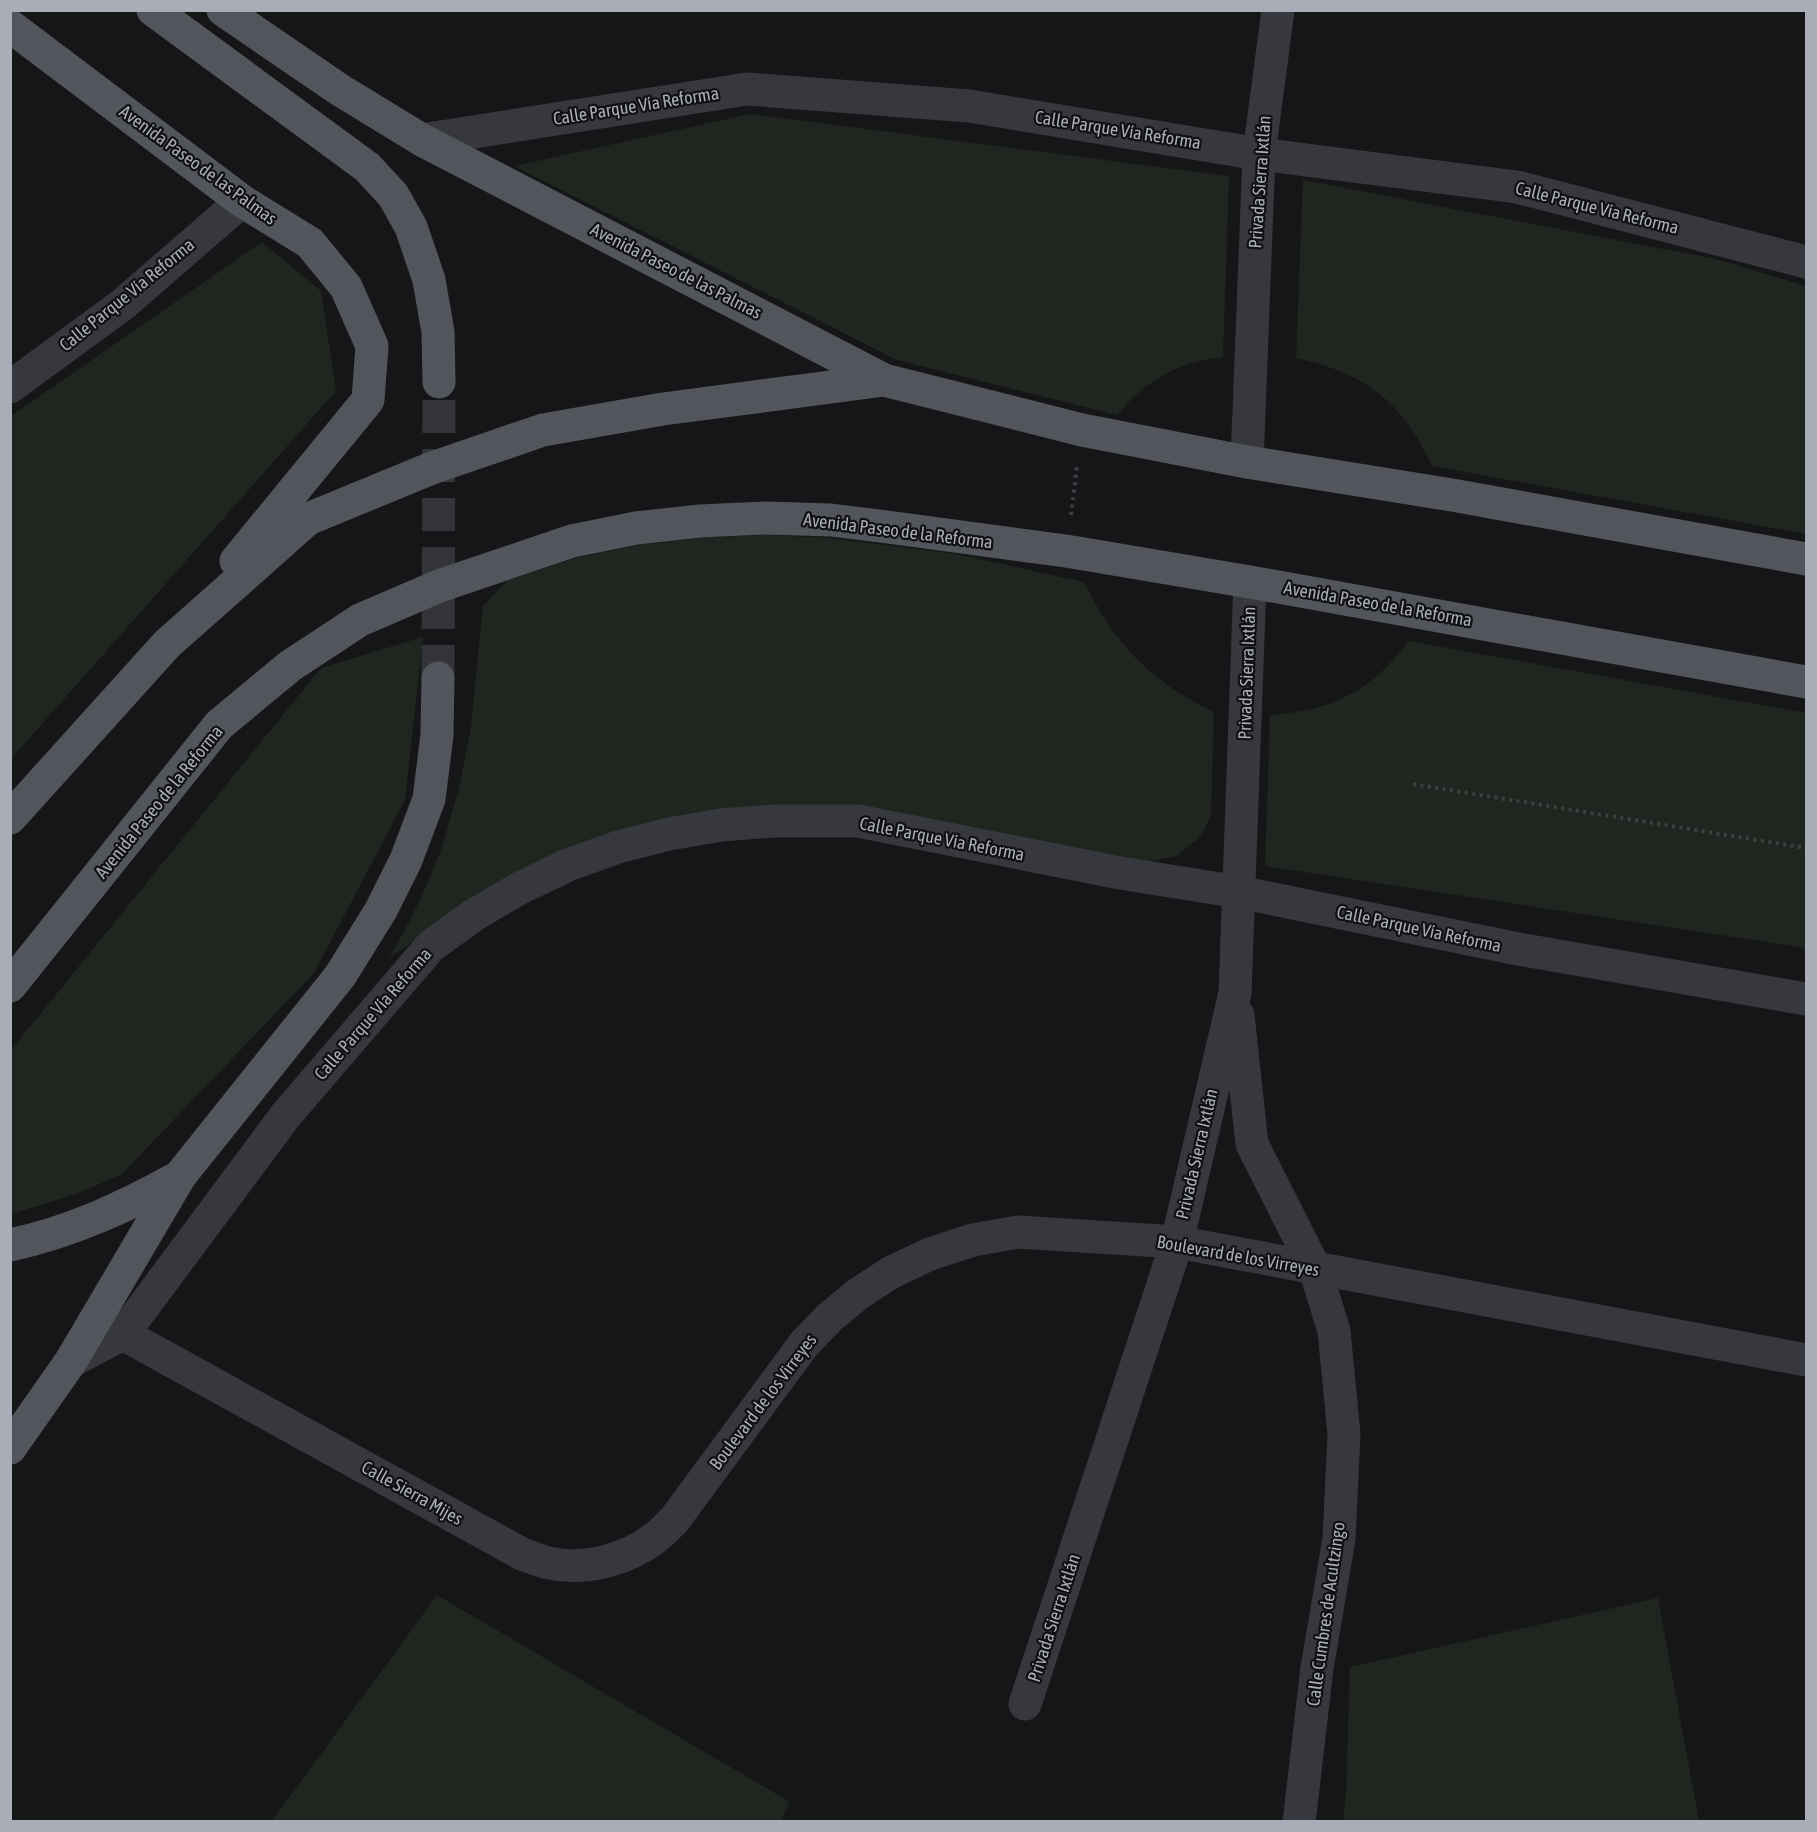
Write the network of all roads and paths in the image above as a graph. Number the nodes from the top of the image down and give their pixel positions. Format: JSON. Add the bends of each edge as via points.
{"nodes":[{"id":1,"x":153,"y":10,"type":"edge"},
{"id":2,"x":223,"y":10,"type":"edge"},
{"id":3,"x":1278,"y":10,"type":"edge"},
{"id":4,"x":10,"y":26,"type":"edge"},
{"id":5,"x":422,"y":140,"type":"junction"},
{"id":6,"x":1259,"y":153,"type":"junction"},
{"id":7,"x":242,"y":201,"type":"junction"},
{"id":8,"x":1806,"y":262,"type":"edge"},
{"id":9,"x":884,"y":380,"type":"junction"},
{"id":10,"x":439,"y":382,"type":"tunnel mouth"},
{"id":11,"x":10,"y":387,"type":"edge"},
{"id":12,"x":1082,"y":430,"type":"junction"},
{"id":13,"x":1247,"y":462,"type":"junction"},
{"id":14,"x":1066,"y":552,"type":"junction"},
{"id":15,"x":1806,"y":560,"type":"edge"},
{"id":16,"x":1250,"y":582,"type":"junction"},
{"id":17,"x":167,"y":644,"type":"junction"},
{"id":18,"x":438,"y":678,"type":"tunnel mouth"},
{"id":19,"x":1806,"y":682,"type":"edge"},
{"id":20,"x":1413,"y":784,"type":"dead end"},
{"id":21,"x":10,"y":818,"type":"edge"},
{"id":22,"x":1806,"y":848,"type":"edge"},
{"id":23,"x":1239,"y":892,"type":"junction"},
{"id":24,"x":10,"y":986,"type":"edge"},
{"id":25,"x":1235,"y":993,"type":"junction"},
{"id":26,"x":1806,"y":999,"type":"edge"},
{"id":27,"x":180,"y":1176,"type":"junction"},
{"id":28,"x":1177,"y":1242,"type":"junction"},
{"id":29,"x":10,"y":1245,"type":"edge"},
{"id":30,"x":1315,"y":1269,"type":"junction"},
{"id":31,"x":123,"y":1334,"type":"junction"},
{"id":32,"x":1806,"y":1360,"type":"edge"},
{"id":33,"x":71,"y":1361,"type":"junction"},
{"id":34,"x":10,"y":1448,"type":"edge"},
{"id":35,"x":698,"y":1490,"type":"joint"},
{"id":36,"x":1025,"y":1704,"type":"dead end"},
{"id":37,"x":1299,"y":1821,"type":"edge"}],
"edges":[{"from":1,"to":10,"type":"main road","via":[[367,167],[393,195],[411,227],[429,280],[438,332]]},
{"from":2,"to":5,"type":"main road","name":"Avenida Paseo de las Palmas"},
{"from":3,"to":6,"type":"street","name":"Privada Sierra Ixtlán"},
{"from":4,"to":7,"type":"main road","name":"Avenida Paseo de las Palmas"},
{"from":5,"to":6,"type":"street","name":"Calle Parque Vía Reforma","via":[[747,89],[969,106]]},
{"from":5,"to":9,"type":"main road","name":"Avenida Paseo de las Palmas"},
{"from":6,"to":8,"type":"street","name":"Calle Parque Vía Reforma","via":[[1517,187]]},
{"from":6,"to":13,"type":"street","name":"Privada Sierra Ixtlán"},
{"from":7,"to":11,"type":"street","name":"Calle Parque Vía Reforma","via":[[122,305]]},
{"from":7,"to":17,"type":"main road","name":"Avenida Paseo de las Palmas","via":[[310,243],[346,287],[372,346],[368,400]]},
{"from":9,"to":12,"type":"main road"},
{"from":9,"to":17,"type":"main road","via":[[663,409],[543,430],[432,468],[308,519]]},
{"from":12,"to":13,"type":"main road"},
{"from":12,"to":14,"type":"path"},
{"from":13,"to":15,"type":"main road"},
{"from":14,"to":16,"type":"main road","name":"Avenida Paseo de la Reforma"},
{"from":14,"to":24,"type":"main road","name":"Avenida Paseo de la Reforma","via":[[831,520],[700,521],[572,541],[439,586],[360,620],[290,666],[219,726]]},
{"from":16,"to":19,"type":"main road","name":"Avenida Paseo de la Reforma"},
{"from":16,"to":23,"type":"street","name":"Privada Sierra Ixtlán"},
{"from":17,"to":21,"type":"main road"},
{"from":18,"to":27,"type":"main road","via":[[437,735],[429,800],[381,910],[340,976]]},
{"from":20,"to":22,"type":"path"},
{"from":23,"to":25,"type":"street","name":"Privada Sierra Ixtlán"},
{"from":23,"to":26,"type":"street","name":"Calle Parque Vía Reforma","via":[[1518,950]]},
{"from":23,"to":31,"type":"street","name":"Calle Parque Vía Reforma","via":[[1109,871],[858,821],[721,825],[618,847],[568,865],[510,893],[431,946],[286,1114]]},
{"from":25,"to":28,"type":"street","name":"Privada Sierra Ixtlán"},
{"from":25,"to":30,"type":"street","name":"Calle Cumbres de Acultzingo","via":[[1252,1144]]},
{"from":27,"to":29,"type":"main road","via":[[84,1224]]},
{"from":27,"to":33,"type":"main road"},
{"from":28,"to":30,"type":"street","name":"Boulevard de los Virreyes"},
{"from":28,"to":35,"type":"street","name":"Boulevard de los Virreyes","via":[[1018,1232],[973,1240],[930,1254],[890,1274],[858,1294],[804,1344]]},
{"from":28,"to":36,"type":"street","name":"Privada Sierra Ixtlán"},
{"from":30,"to":32,"type":"street","name":"Boulevard de los Virreyes"},
{"from":30,"to":37,"type":"street","name":"Calle Cumbres de Acultzingo","via":[[1334,1331],[1344,1434],[1339,1539],[1317,1668]]},
{"from":31,"to":33,"type":"street","name":"Calle Parque Vía Reforma"},
{"from":31,"to":35,"type":"street","name":"Calle Sierra Mijes","via":[[522,1554],[550,1563],[579,1565],[633,1552],[656,1538]]},
{"from":33,"to":34,"type":"main road"}]}
